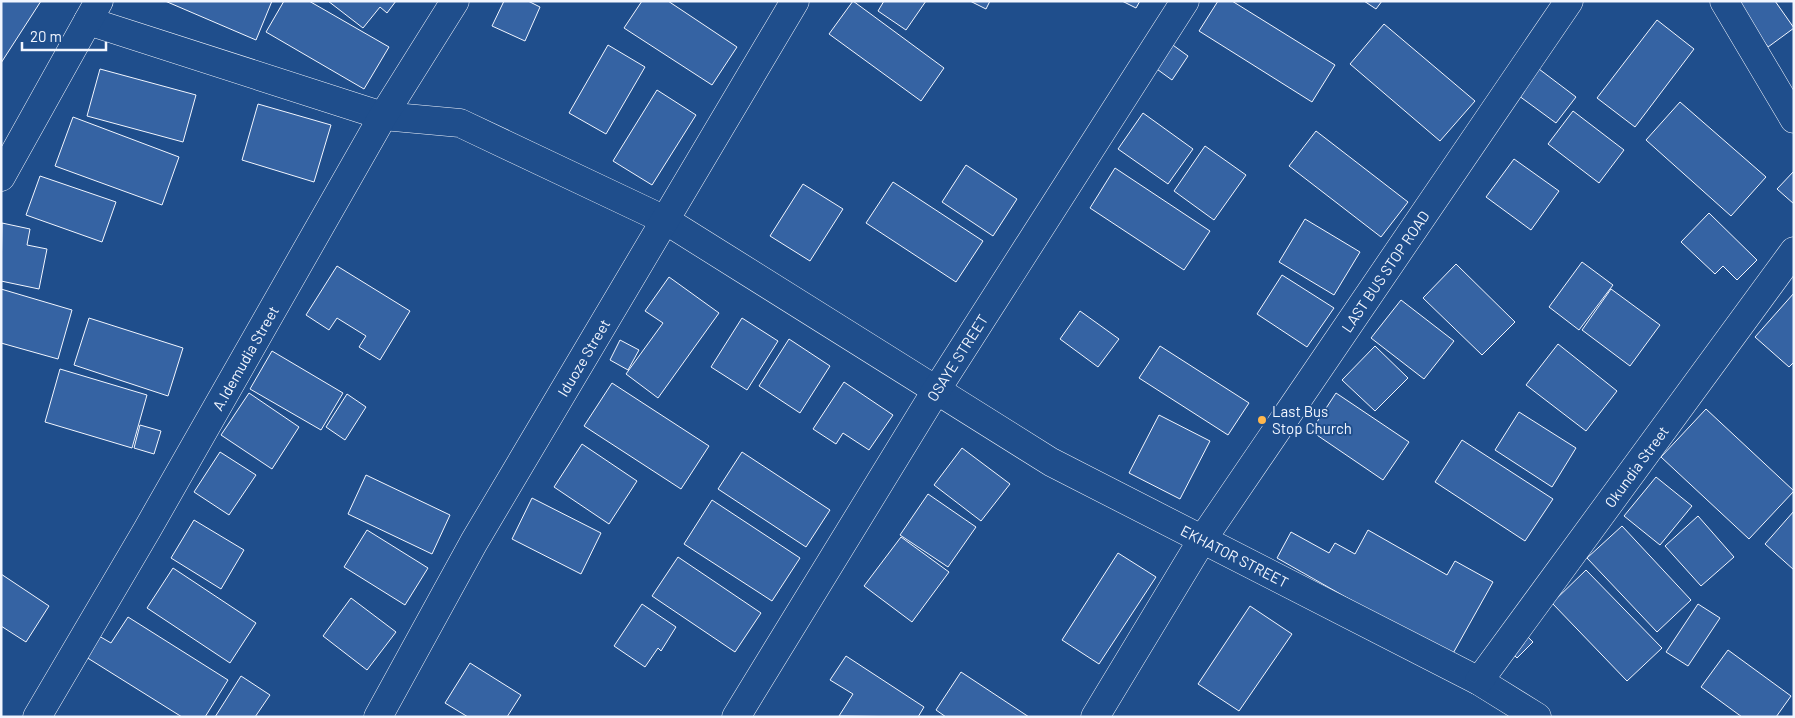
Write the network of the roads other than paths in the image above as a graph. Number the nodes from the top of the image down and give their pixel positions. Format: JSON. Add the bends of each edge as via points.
{"nodes":[{"id":1,"x":454,"y":1,"type":"edge"},
{"id":2,"x":795,"y":1,"type":"edge"},
{"id":3,"x":1185,"y":1,"type":"edge"},
{"id":4,"x":1569,"y":1,"type":"edge"},
{"id":5,"x":1724,"y":1,"type":"edge"},
{"id":6,"x":94,"y":11,"type":"edge"},
{"id":7,"x":383,"y":116,"type":"junction"},
{"id":8,"x":1794,"y":119,"type":"edge"},
{"id":9,"x":1,"y":177,"type":"edge"},
{"id":10,"x":665,"y":220,"type":"junction"},
{"id":11,"x":1794,"y":251,"type":"edge"},
{"id":12,"x":936,"y":389,"type":"junction"},
{"id":13,"x":1202,"y":540,"type":"junction"},
{"id":14,"x":1479,"y":681,"type":"junction"},
{"id":15,"x":37,"y":717,"type":"edge"},
{"id":16,"x":378,"y":717,"type":"edge"},
{"id":17,"x":736,"y":717,"type":"edge"},
{"id":18,"x":1095,"y":717,"type":"edge"},
{"id":19,"x":1537,"y":717,"type":"edge"}],
"edges":[{"from":1,"to":7,"type":"street","name":"A.Idemudia Street"},
{"from":2,"to":10,"type":"street","name":"Iduoze Street"},
{"from":3,"to":12,"type":"street","name":"OSAYE STREET"},
{"from":4,"to":13,"type":"street","name":"LAST BUS STOP ROAD"},
{"from":5,"to":8,"type":"street"},
{"from":6,"to":7,"type":"street","name":"EKHATOR STREET"},
{"from":6,"to":9,"type":"street"},
{"from":7,"to":10,"type":"street","name":"EKHATOR STREET","via":[[460,123]]},
{"from":7,"to":15,"type":"street","name":"A.Idemudia Street"},
{"from":10,"to":12,"type":"street","name":"EKHATOR STREET"},
{"from":10,"to":16,"type":"street","name":"Iduoze Street","via":[[474,542]]},
{"from":11,"to":14,"type":"street","name":"Okundia Street"},
{"from":12,"to":13,"type":"street","name":"EKHATOR STREET","via":[[1051,462]]},
{"from":12,"to":17,"type":"street","name":"OSAYE STREET"},
{"from":13,"to":14,"type":"street","name":"EKHATOR STREET"},
{"from":13,"to":18,"type":"street","name":"LAST BUS STOP ROAD"},
{"from":14,"to":19,"type":"street","name":"EKHATOR STREET"}]}
